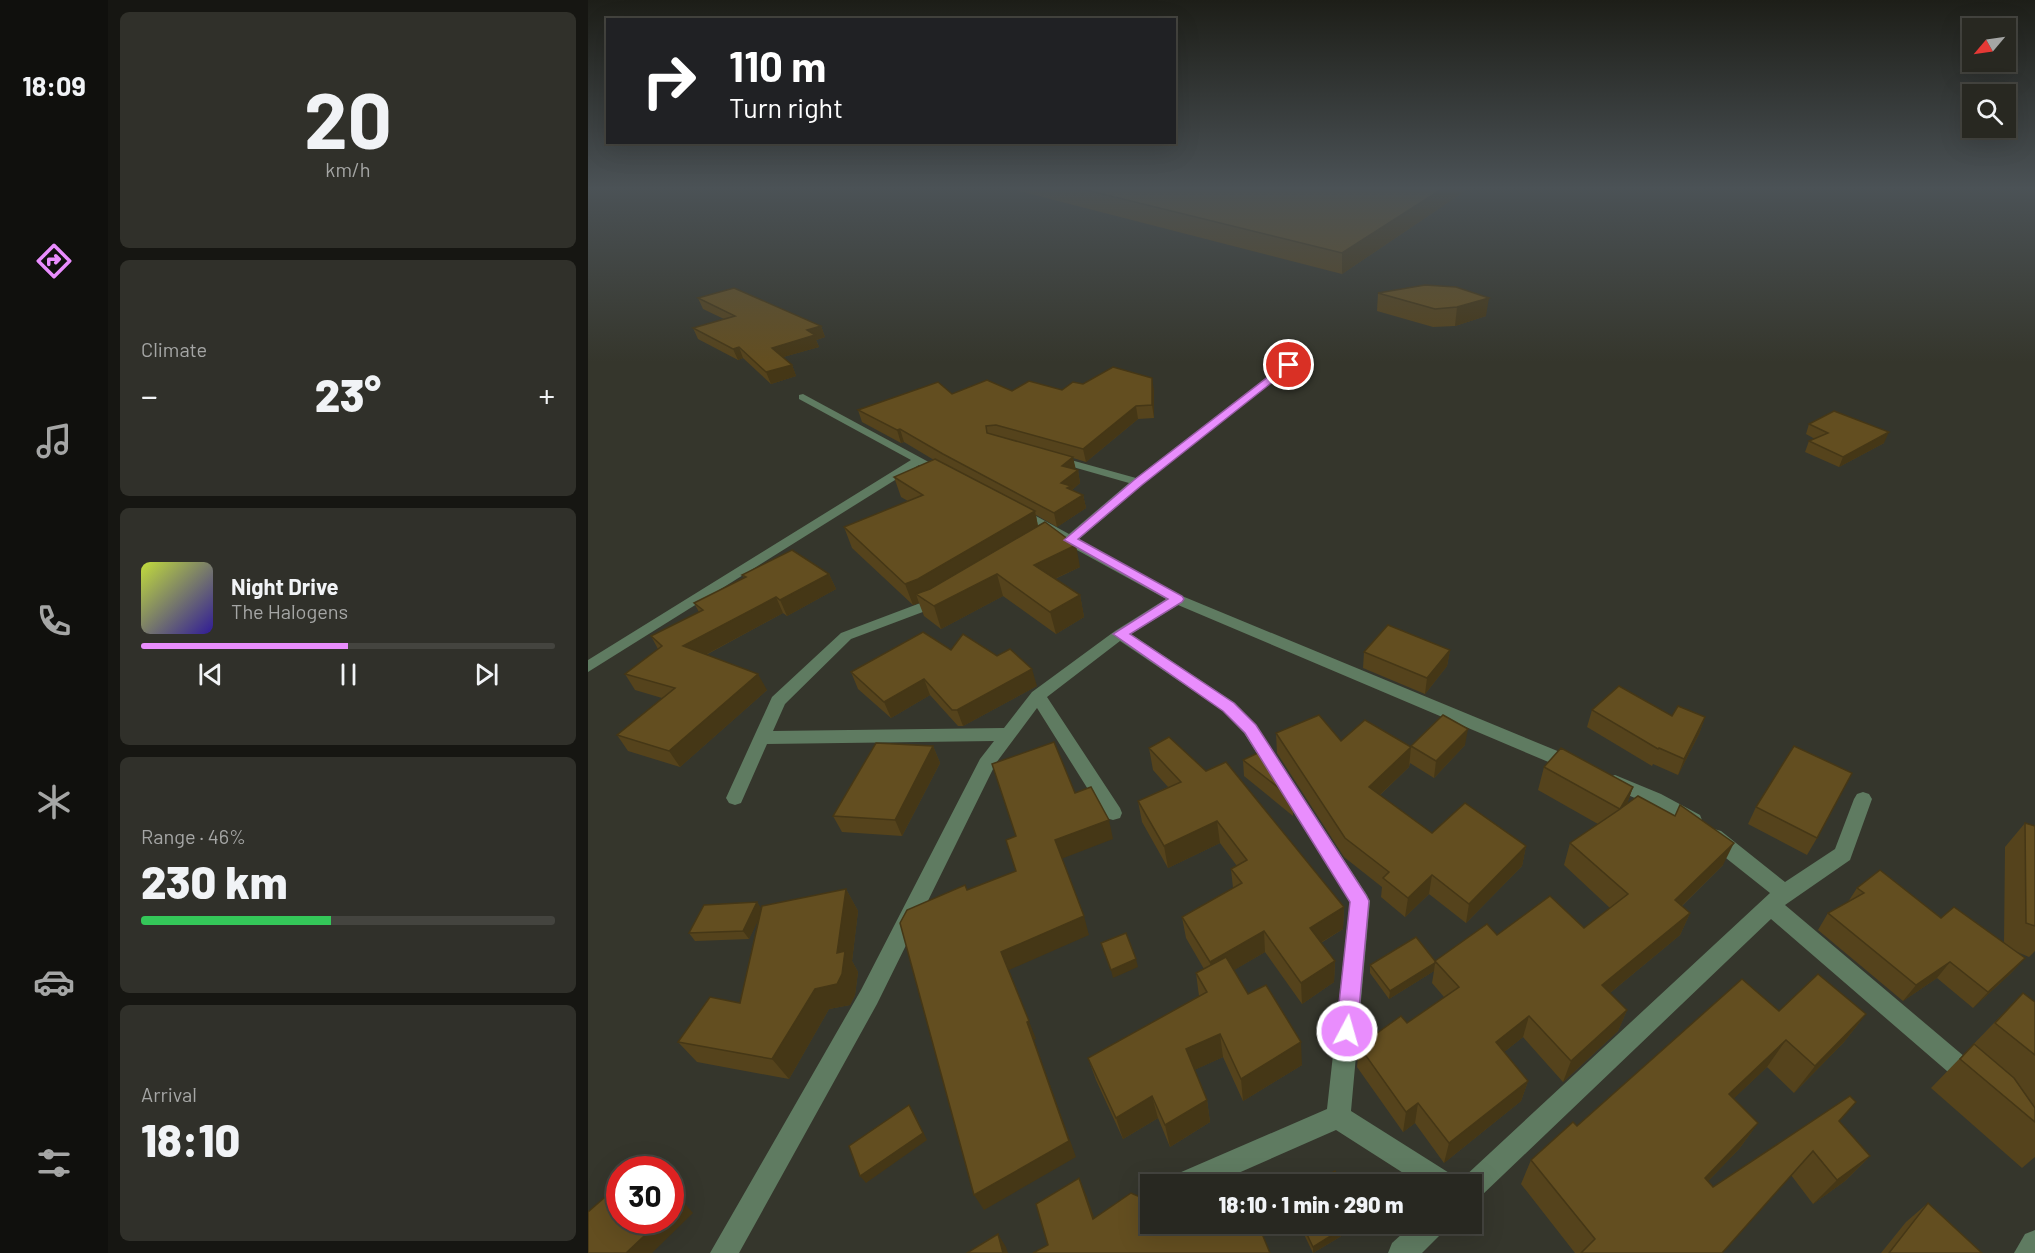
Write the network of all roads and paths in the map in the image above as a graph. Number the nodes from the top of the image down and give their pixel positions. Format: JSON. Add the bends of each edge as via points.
{"nodes":[{"id":1,"x":1289,"y":365,"type":"dead end"},
{"id":2,"x":803,"y":397,"type":"dead end"},
{"id":3,"x":1039,"y":454,"type":"edge"},
{"id":4,"x":919,"y":460,"type":"junction"},
{"id":5,"x":961,"y":482,"type":"edge"},
{"id":6,"x":1138,"y":482,"type":"junction"},
{"id":7,"x":1002,"y":504,"type":"edge"},
{"id":8,"x":1054,"y":532,"type":"junction"},
{"id":9,"x":1070,"y":540,"type":"junction"},
{"id":10,"x":1034,"y":544,"type":"edge"},
{"id":11,"x":952,"y":594,"type":"edge"},
{"id":12,"x":1177,"y":599,"type":"junction"},
{"id":13,"x":1120,"y":634,"type":"junction"},
{"id":14,"x":588,"y":667,"type":"edge"},
{"id":15,"x":1038,"y":696,"type":"junction"},
{"id":16,"x":1009,"y":734,"type":"junction"},
{"id":17,"x":761,"y":738,"type":"junction"},
{"id":18,"x":735,"y":798,"type":"dead end"},
{"id":19,"x":1863,"y":799,"type":"dead end"},
{"id":20,"x":1113,"y":813,"type":"dead end"},
{"id":21,"x":1778,"y":900,"type":"junction"},
{"id":22,"x":1984,"y":1089,"type":"edge"},
{"id":23,"x":1338,"y":1117,"type":"junction"},
{"id":24,"x":1206,"y":1174,"type":"edge"},
{"id":25,"x":1428,"y":1174,"type":"edge"},
{"id":26,"x":1482,"y":1178,"type":"edge"},
{"id":27,"x":1422,"y":1234,"type":"edge"},
{"id":28,"x":2035,"y":1244,"type":"edge"},
{"id":29,"x":724,"y":1253,"type":"edge"},
{"id":30,"x":1402,"y":1253,"type":"edge"},
{"id":31,"x":2028,"y":1253,"type":"edge"}],
"edges":[{"from":1,"to":6,"type":"street"},
{"from":2,"to":4,"type":"street"},
{"from":3,"to":6,"type":"street"},
{"from":4,"to":5,"type":"street"},
{"from":4,"to":14,"type":"street"},
{"from":6,"to":9,"type":"street"},
{"from":7,"to":8,"type":"street"},
{"from":8,"to":9,"type":"street"},
{"from":8,"to":10,"type":"street"},
{"from":9,"to":12,"type":"street"},
{"from":11,"to":17,"type":"street","via":[[931,606],[846,636],[778,701]]},
{"from":12,"to":13,"type":"street"},
{"from":12,"to":21,"type":"street","via":[[1655,799],[1694,820]]},
{"from":13,"to":15,"type":"street"},
{"from":13,"to":23,"type":"street","via":[[1228,707],[1250,729],[1359,901]]},
{"from":15,"to":16,"type":"street"},
{"from":15,"to":20,"type":"street"},
{"from":16,"to":17,"type":"street"},
{"from":16,"to":29,"type":"street","via":[[989,759],[869,997]]},
{"from":17,"to":18,"type":"street"},
{"from":19,"to":21,"type":"street","via":[[1843,854]]},
{"from":21,"to":22,"type":"street"},
{"from":21,"to":26,"type":"street"},
{"from":23,"to":24,"type":"street"},
{"from":23,"to":25,"type":"street"},
{"from":27,"to":30,"type":"street"},
{"from":28,"to":31,"type":"street"}]}
